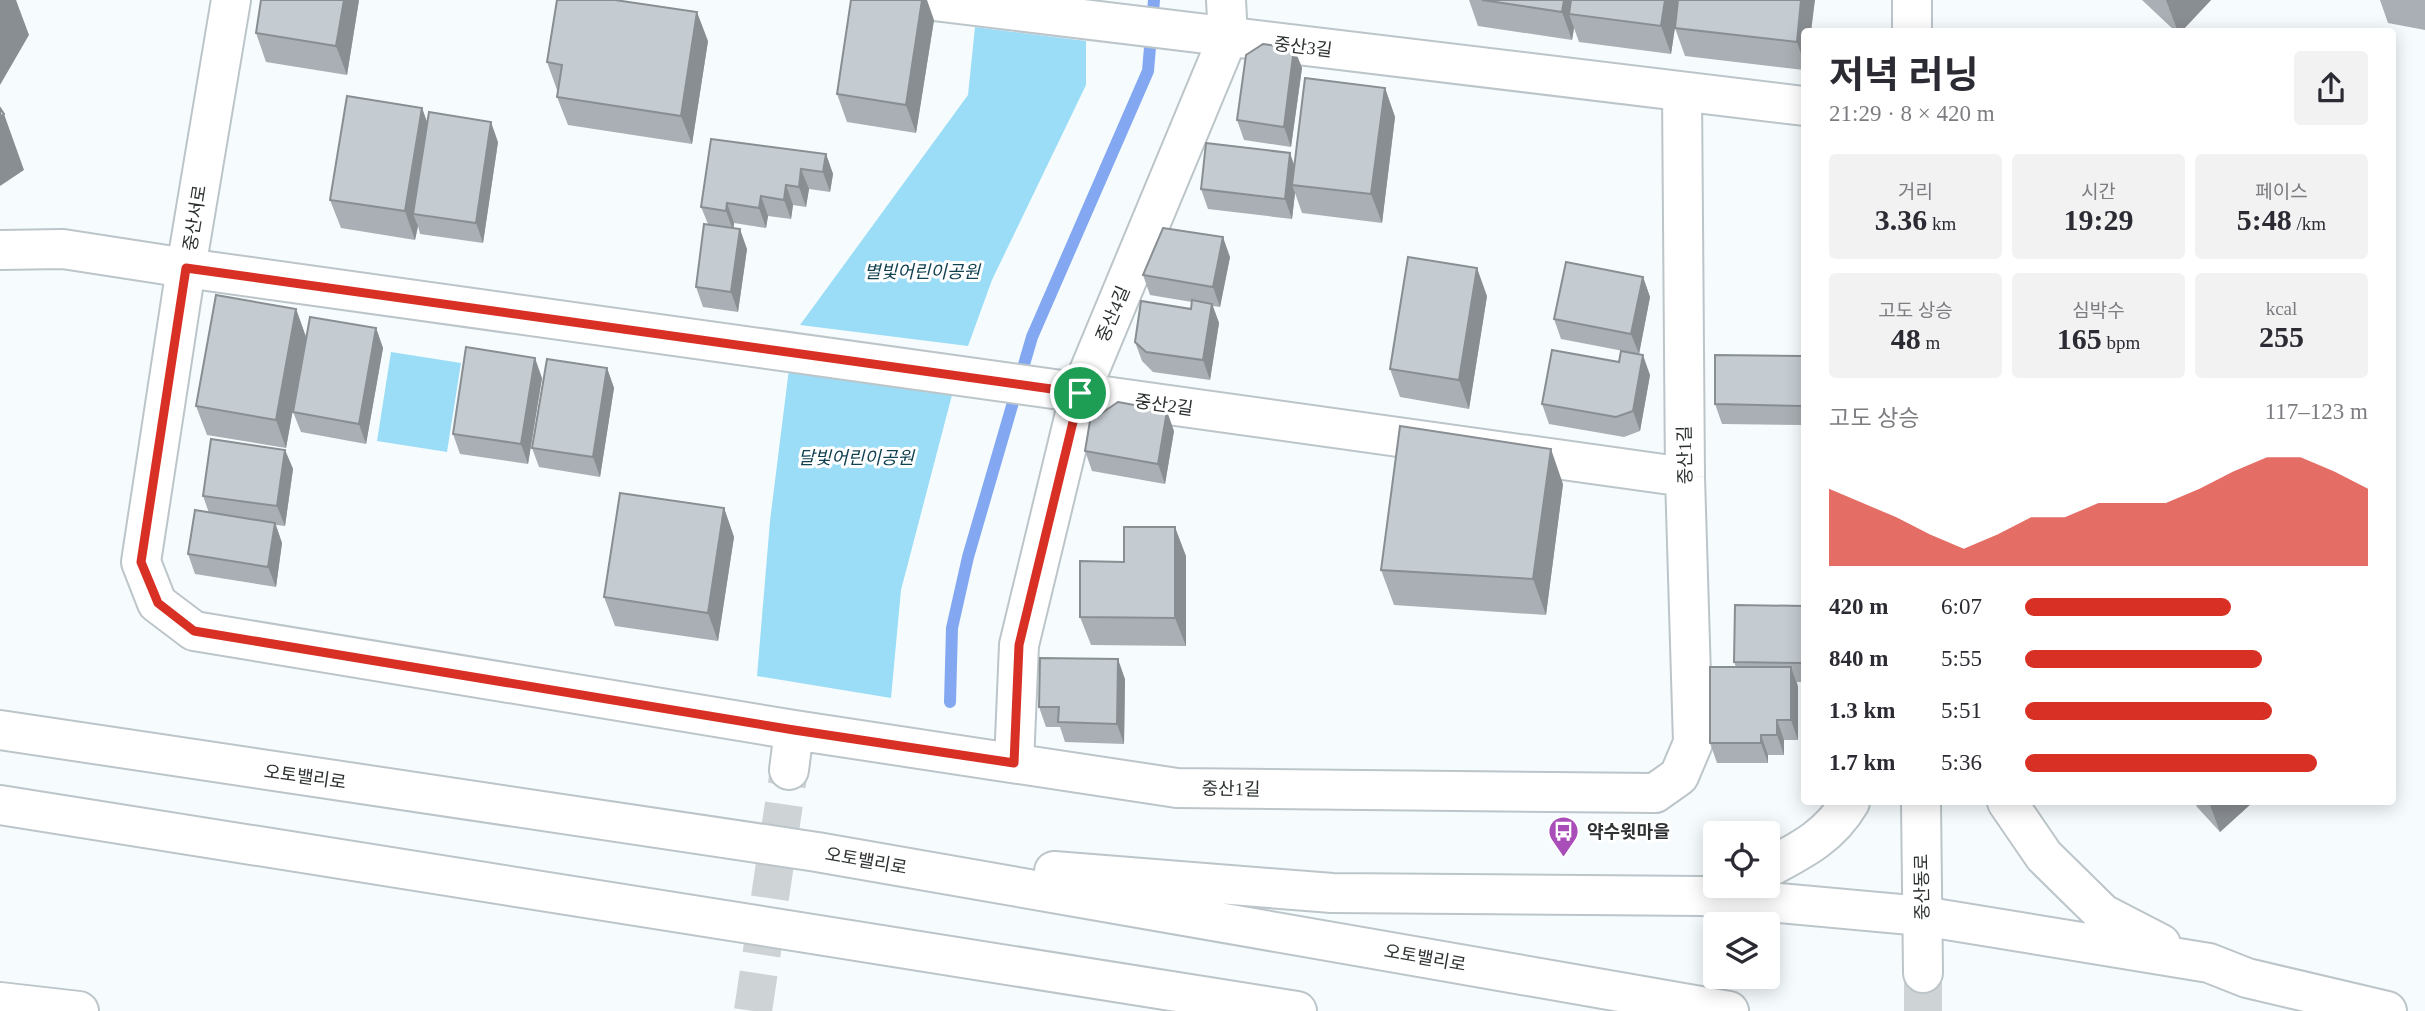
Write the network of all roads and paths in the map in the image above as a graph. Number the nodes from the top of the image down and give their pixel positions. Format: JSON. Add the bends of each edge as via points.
{"nodes":[{"id":1,"x":231,"y":0,"type":"edge"},
{"id":2,"x":925,"y":0,"type":"edge"},
{"id":3,"x":1226,"y":0,"type":"edge"},
{"id":4,"x":1912,"y":0,"type":"edge"},
{"id":5,"x":1912,"y":28,"type":"edge"},
{"id":6,"x":1213,"y":35,"type":"junction"},
{"id":7,"x":1682,"y":92,"type":"junction"},
{"id":8,"x":1801,"y":106,"type":"edge"},
{"id":9,"x":0,"y":250,"type":"edge"},
{"id":10,"x":186,"y":268,"type":"junction"},
{"id":11,"x":1063,"y":391,"type":"junction"},
{"id":12,"x":1685,"y":477,"type":"junction"},
{"id":13,"x":141,"y":562,"type":"joint"},
{"id":14,"x":0,"y":730,"type":"edge"},
{"id":15,"x":794,"y":730,"type":"junction"},
{"id":16,"x":998,"y":761,"type":"junction"},
{"id":17,"x":789,"y":770,"type":"tunnel mouth"},
{"id":18,"x":0,"y":804,"type":"edge"},
{"id":19,"x":1848,"y":805,"type":"edge"},
{"id":20,"x":1921,"y":805,"type":"edge"},
{"id":21,"x":2009,"y":805,"type":"edge"},
{"id":22,"x":817,"y":852,"type":"junction"},
{"id":23,"x":1780,"y":861,"type":"edge"},
{"id":24,"x":1703,"y":884,"type":"edge"},
{"id":25,"x":1658,"y":895,"type":"junction"},
{"id":26,"x":1922,"y":916,"type":"junction"},
{"id":27,"x":2209,"y":964,"type":"junction"},
{"id":28,"x":1923,"y":973,"type":"tunnel mouth"},
{"id":29,"x":1088,"y":976,"type":"junction"},
{"id":30,"x":18,"y":1006,"type":"edge"},
{"id":31,"x":79,"y":1011,"type":"edge"},
{"id":32,"x":1174,"y":1011,"type":"edge"},
{"id":33,"x":1297,"y":1011,"type":"edge"},
{"id":34,"x":1729,"y":1011,"type":"edge"},
{"id":35,"x":2387,"y":1011,"type":"edge"}],
"edges":[{"from":1,"to":10,"type":"main road","name":"중산서로"},
{"from":2,"to":6,"type":"main road","name":"중산3길"},
{"from":3,"to":6,"type":"main road","name":"중산4길"},
{"from":4,"to":5,"type":"main road"},
{"from":6,"to":7,"type":"main road","name":"중산3길"},
{"from":6,"to":11,"type":"main road","name":"중산4길"},
{"from":7,"to":8,"type":"main road","name":"중산3길"},
{"from":7,"to":12,"type":"main road","name":"중산1길"},
{"from":9,"to":10,"type":"main road","name":"중산2길","via":[[64,249]]},
{"from":10,"to":11,"type":"main road","name":"중산2길"},
{"from":10,"to":13,"type":"main road","name":"중산서로"},
{"from":11,"to":12,"type":"main road","name":"중산2길"},
{"from":11,"to":16,"type":"main road","name":"중산4길"},
{"from":12,"to":16,"type":"main road","name":"중산1길","via":[[1693,743],[1679,776],[1655,793],[1177,788]]},
{"from":13,"to":15,"type":"main road","name":"중산1길","via":[[158,603],[194,631]]},
{"from":14,"to":22,"type":"main road","name":"오토밸리로"},
{"from":15,"to":16,"type":"main road","name":"중산1길"},
{"from":15,"to":17,"type":"main road"},
{"from":18,"to":29,"type":"main road"},
{"from":19,"to":23,"type":"main road","via":[[1839,820],[1808,846]]},
{"from":20,"to":26,"type":"main road","name":"중산동로"},
{"from":21,"to":27,"type":"main road","via":[[2043,856],[2103,914]]},
{"from":22,"to":25,"type":"main road","via":[[1332,893]]},
{"from":22,"to":34,"type":"main road","name":"오토밸리로"},
{"from":24,"to":25,"type":"main road"},
{"from":25,"to":26,"type":"main road"},
{"from":26,"to":27,"type":"main road"},
{"from":26,"to":28,"type":"main road","name":"중산동로"},
{"from":27,"to":35,"type":"main road","via":[[2247,978]]},
{"from":29,"to":32,"type":"main road"},
{"from":29,"to":33,"type":"main road"},
{"from":30,"to":31,"type":"main road"}]}
